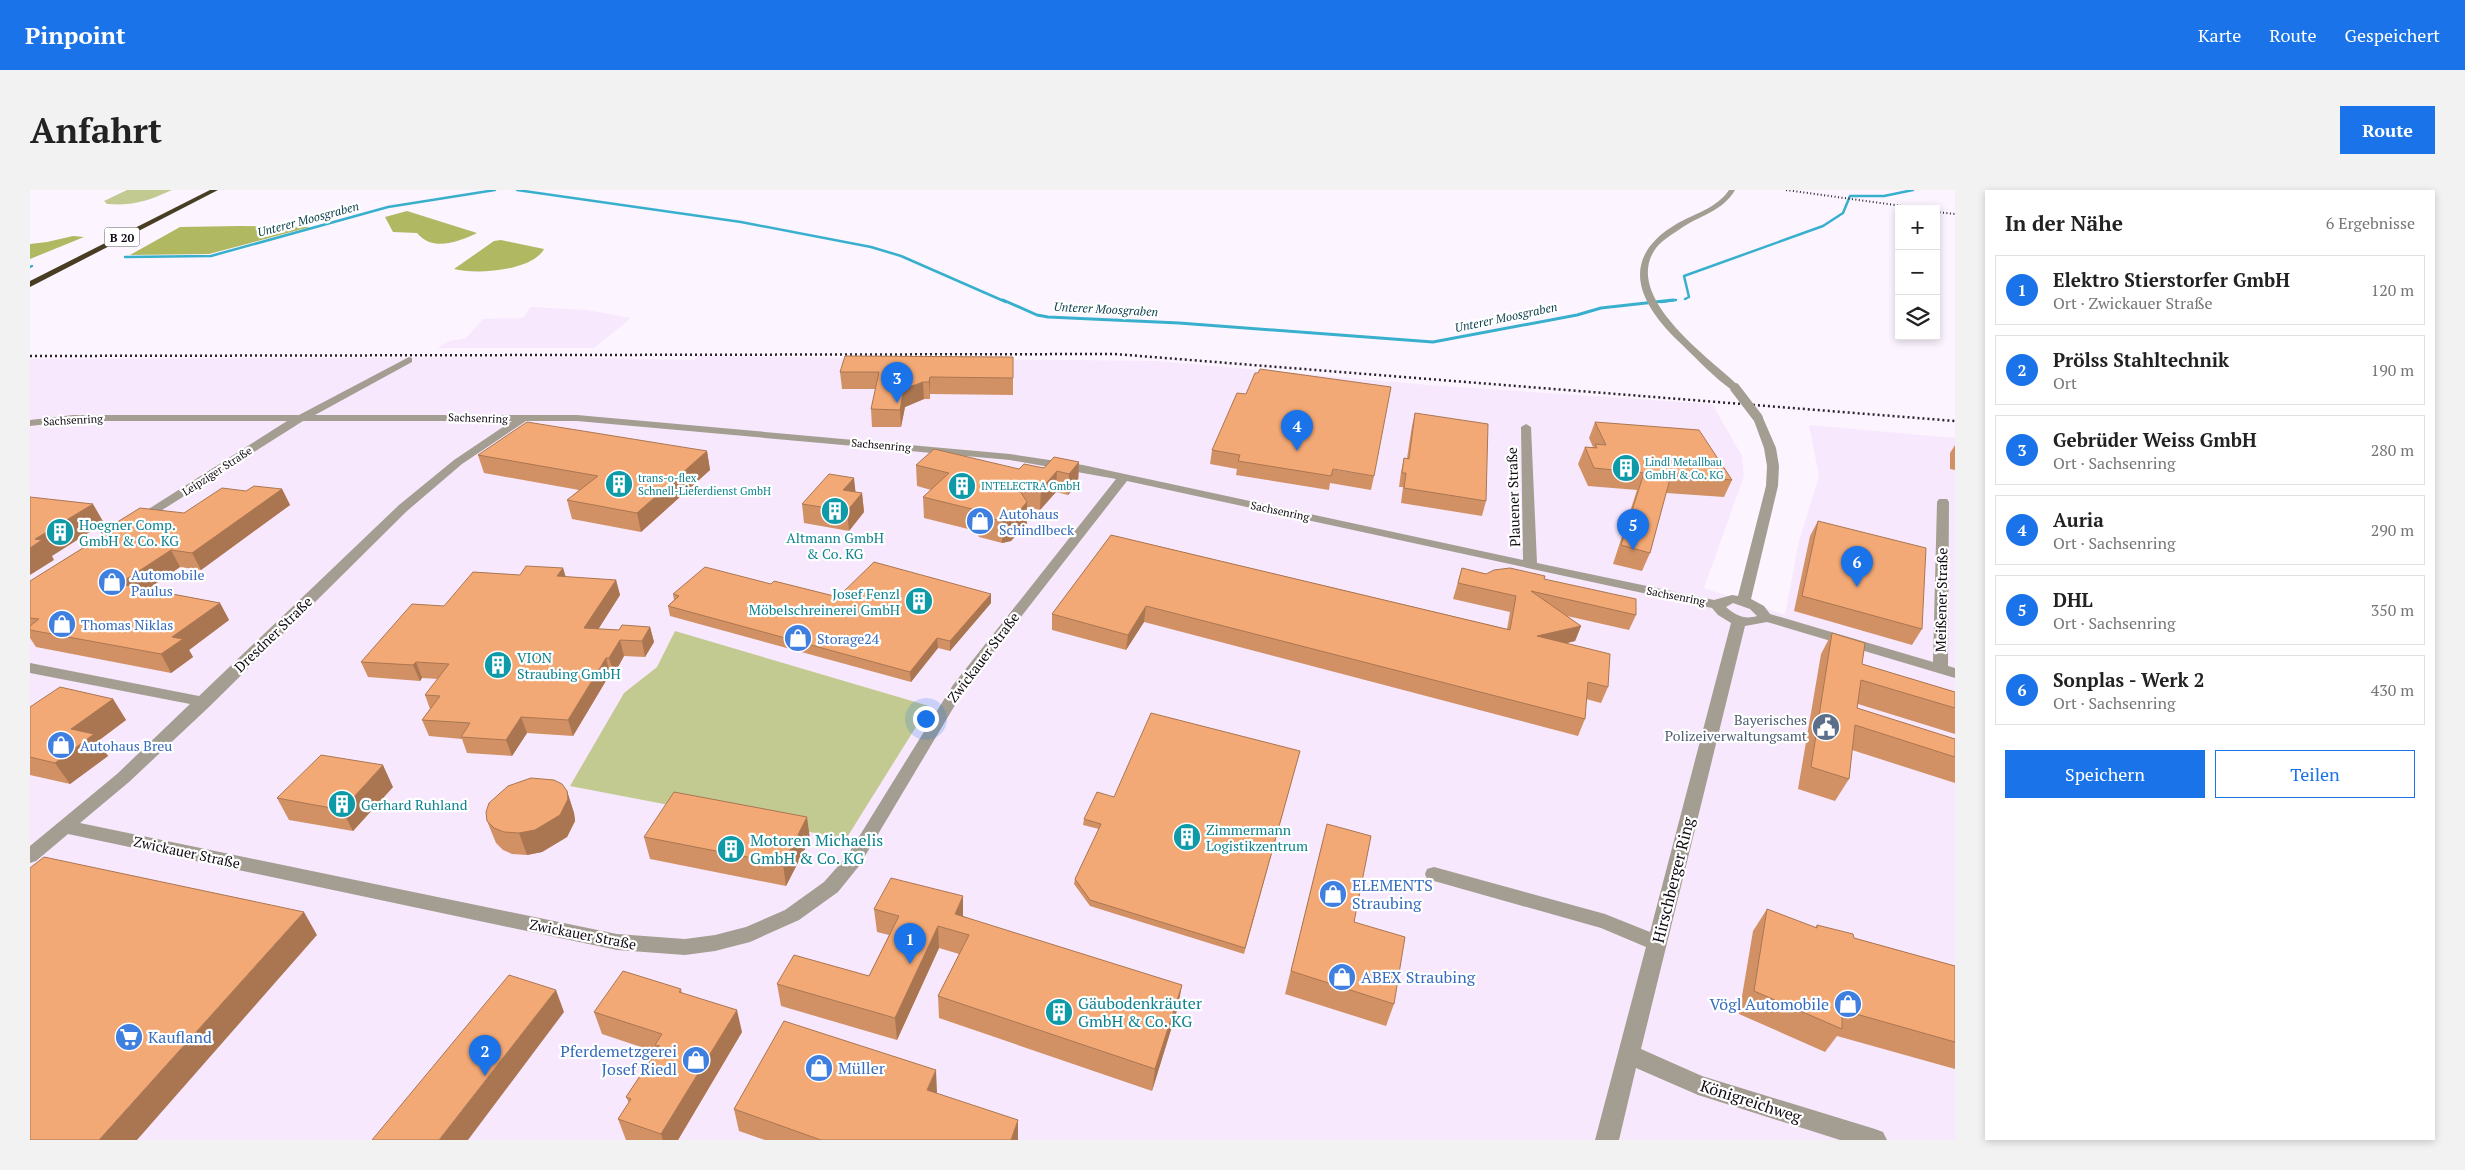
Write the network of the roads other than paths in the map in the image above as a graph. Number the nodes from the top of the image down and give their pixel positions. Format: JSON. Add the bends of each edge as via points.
{"nodes":[{"id":1,"x":215,"y":190,"type":"edge"},
{"id":2,"x":1732,"y":191,"type":"edge"},
{"id":3,"x":30,"y":284,"type":"edge"},
{"id":4,"x":409,"y":360,"type":"dead end"},
{"id":5,"x":305,"y":417,"type":"junction"},
{"id":6,"x":521,"y":420,"type":"junction"},
{"id":7,"x":30,"y":422,"type":"edge"},
{"id":8,"x":1526,"y":427,"type":"dead end"},
{"id":9,"x":1124,"y":477,"type":"junction"},
{"id":10,"x":1943,"y":502,"type":"dead end"},
{"id":11,"x":126,"y":530,"type":"edge"},
{"id":12,"x":1530,"y":566,"type":"junction"},
{"id":13,"x":1744,"y":601,"type":"junction"},
{"id":14,"x":1718,"y":605,"type":"junction"},
{"id":15,"x":1764,"y":617,"type":"junction"},
{"id":16,"x":1739,"y":621,"type":"junction"},
{"id":17,"x":30,"y":668,"type":"edge"},
{"id":18,"x":1940,"y":669,"type":"junction"},
{"id":19,"x":1955,"y":673,"type":"edge"},
{"id":20,"x":204,"y":702,"type":"junction"},
{"id":21,"x":66,"y":827,"type":"junction"},
{"id":22,"x":30,"y":856,"type":"edge"},
{"id":23,"x":1434,"y":874,"type":"dead end"},
{"id":24,"x":1657,"y":943,"type":"junction"},
{"id":25,"x":1629,"y":1054,"type":"junction"},
{"id":26,"x":1607,"y":1140,"type":"edge"},
{"id":27,"x":1875,"y":1140,"type":"edge"}],
"edges":[{"from":1,"to":3,"type":"highway","number":"B 20"},
{"from":2,"to":13,"type":"street","bridge":true,"via":[[1713,209],[1661,237],[1644,260],[1642,272],[1653,305],[1680,337],[1735,388],[1758,418],[1770,448],[1772,486]]},
{"from":4,"to":5,"type":"street","name":"Leipziger Straße"},
{"from":5,"to":6,"type":"street","name":"Sachsenring","via":[[488,417]]},
{"from":5,"to":7,"type":"street","name":"Sachsenring","via":[[73,418]]},
{"from":5,"to":11,"type":"street","name":"Leipziger Straße"},
{"from":6,"to":9,"type":"street","name":"Sachsenring","via":[[577,418],[979,454],[1046,461]]},
{"from":6,"to":20,"type":"street","name":"Dresdner Straße","via":[[458,462],[403,508]]},
{"from":8,"to":12,"type":"street","name":"Plauener Straße"},
{"from":9,"to":12,"type":"street","name":"Sachsenring"},
{"from":9,"to":21,"type":"street","name":"Zwickauer Straße","via":[[958,688],[845,871],[831,887],[800,910],[750,934],[685,947],[617,942]]},
{"from":10,"to":18,"type":"street","name":"Meißener Straße"},
{"from":12,"to":14,"type":"street","name":"Sachsenring"},
{"from":13,"to":14,"type":"street","via":[[1722,600]]},
{"from":13,"to":15,"type":"street","via":[[1758,608]]},
{"from":14,"to":16,"type":"street","via":[[1724,614]]},
{"from":15,"to":16,"type":"street","via":[[1757,622]]},
{"from":15,"to":18,"type":"street"},
{"from":16,"to":24,"type":"street","name":"Hirschberger Ring"},
{"from":17,"to":20,"type":"street"},
{"from":18,"to":19,"type":"street"},
{"from":20,"to":21,"type":"street","name":"Dresdner Straße"},
{"from":21,"to":22,"type":"street","name":"Dresdner Straße"},
{"from":23,"to":24,"type":"street","via":[[1605,922]]},
{"from":24,"to":25,"type":"street","name":"Hirschberger Ring"},
{"from":25,"to":26,"type":"street","name":"Hirschberger Ring"},
{"from":25,"to":27,"type":"street","name":"Königreichweg","via":[[1698,1085]]}]}
